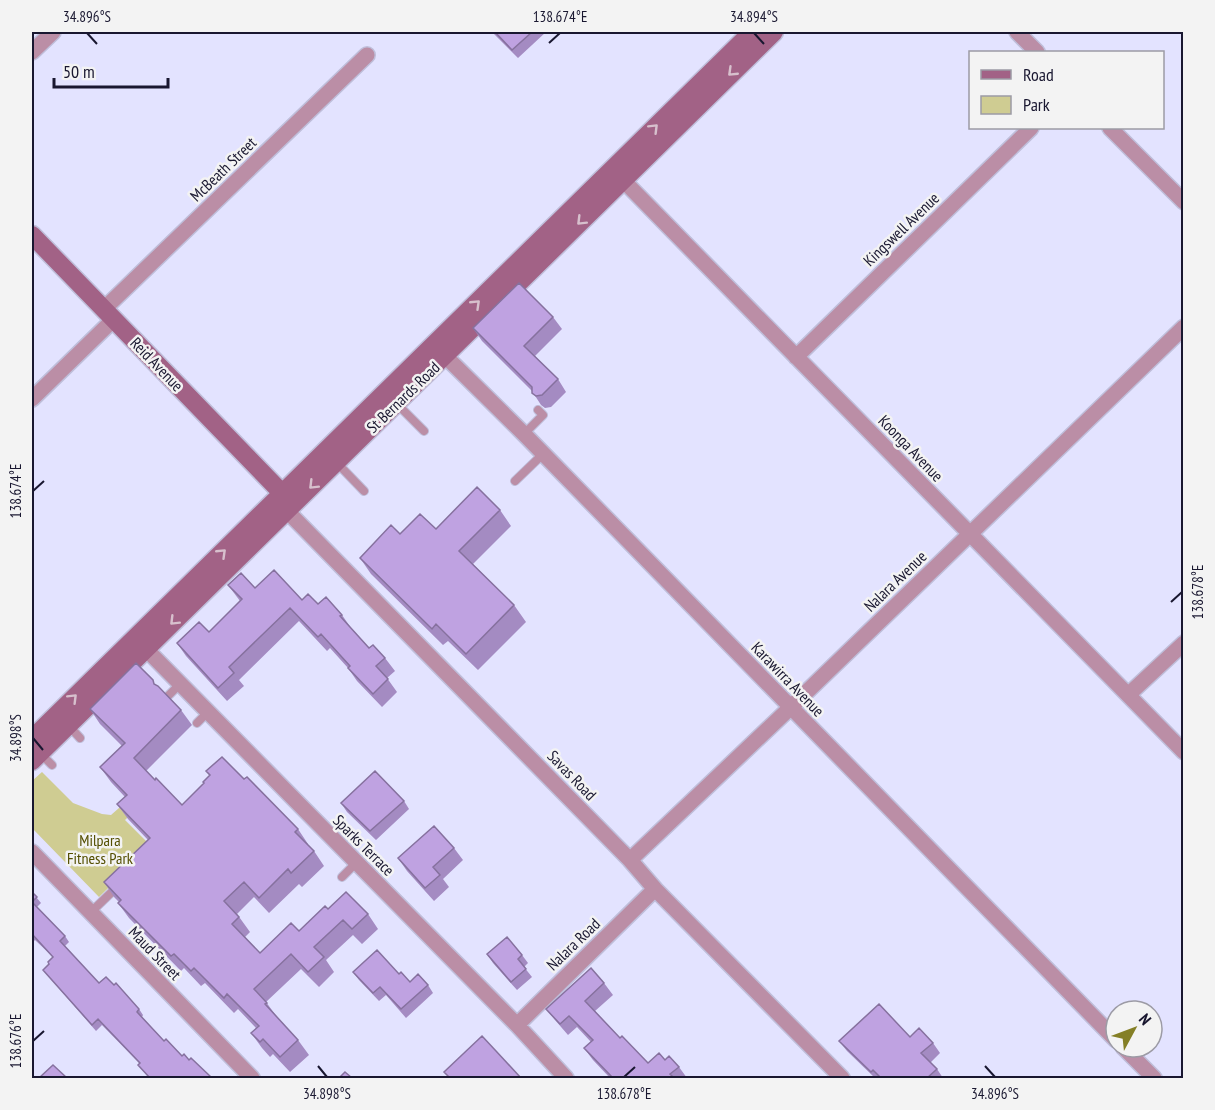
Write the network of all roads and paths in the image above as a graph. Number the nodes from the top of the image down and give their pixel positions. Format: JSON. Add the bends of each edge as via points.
{"nodes":[{"id":1,"x":53,"y":32,"type":"edge"},
{"id":2,"x":752,"y":32,"type":"edge"},
{"id":3,"x":774,"y":32,"type":"edge"},
{"id":4,"x":1017,"y":32,"type":"edge"},
{"id":5,"x":1036,"y":51,"type":"edge"},
{"id":6,"x":32,"y":52,"type":"edge"},
{"id":7,"x":367,"y":55,"type":"dead end"},
{"id":8,"x":1030,"y":129,"type":"edge"},
{"id":9,"x":1111,"y":129,"type":"edge"},
{"id":10,"x":618,"y":175,"type":"junction"},
{"id":11,"x":1184,"y":202,"type":"edge"},
{"id":12,"x":32,"y":235,"type":"edge"},
{"id":13,"x":109,"y":314,"type":"junction"},
{"id":14,"x":1184,"y":327,"type":"edge"},
{"id":15,"x":440,"y":350,"type":"junction"},
{"id":16,"x":796,"y":357,"type":"junction"},
{"id":17,"x":32,"y":399,"type":"edge"},
{"id":18,"x":396,"y":403,"type":"junction"},
{"id":19,"x":538,"y":410,"type":"dead end"},
{"id":20,"x":424,"y":431,"type":"dead end"},
{"id":21,"x":524,"y":434,"type":"junction"},
{"id":22,"x":543,"y":454,"type":"junction"},
{"id":23,"x":336,"y":462,"type":"junction"},
{"id":24,"x":515,"y":481,"type":"dead end"},
{"id":25,"x":364,"y":491,"type":"dead end"},
{"id":26,"x":284,"y":502,"type":"junction"},
{"id":27,"x":970,"y":534,"type":"junction"},
{"id":28,"x":1184,"y":643,"type":"edge"},
{"id":29,"x":140,"y":644,"type":"junction"},
{"id":30,"x":1128,"y":695,"type":"junction"},
{"id":31,"x":790,"y":708,"type":"junction"},
{"id":32,"x":208,"y":712,"type":"junction"},
{"id":33,"x":197,"y":723,"type":"dead end"},
{"id":34,"x":1184,"y":753,"type":"edge"},
{"id":35,"x":39,"y":755,"type":"edge"},
{"id":36,"x":32,"y":852,"type":"edge"},
{"id":37,"x":630,"y":860,"type":"junction"},
{"id":38,"x":356,"y":863,"type":"junction"},
{"id":39,"x":342,"y":877,"type":"dead end"},
{"id":40,"x":121,"y":882,"type":"edge"},
{"id":41,"x":655,"y":889,"type":"junction"},
{"id":42,"x":91,"y":912,"type":"junction"},
{"id":43,"x":517,"y":1025,"type":"junction"},
{"id":44,"x":1104,"y":1028,"type":"edge"},
{"id":45,"x":1135,"y":1059,"type":"edge"},
{"id":46,"x":252,"y":1078,"type":"edge"},
{"id":47,"x":566,"y":1078,"type":"edge"},
{"id":48,"x":842,"y":1078,"type":"edge"},
{"id":49,"x":1154,"y":1078,"type":"edge"}],
"edges":[{"from":1,"to":6,"type":"street"},
{"from":10,"to":2,"type":"main road","name":"St Bernards Road","one_way":true},
{"from":3,"to":10,"type":"main road","name":"St Bernards Road","one_way":true},
{"from":4,"to":5,"type":"street"},
{"from":7,"to":13,"type":"street","name":"McBeath Street"},
{"from":8,"to":16,"type":"street","name":"Kingswell Avenue"},
{"from":9,"to":11,"type":"street"},
{"from":10,"to":15,"type":"main road","name":"St Bernards Road"},
{"from":10,"to":16,"type":"street","name":"Koonga Avenue"},
{"from":12,"to":13,"type":"main road","name":"Reid Avenue"},
{"from":13,"to":17,"type":"street","name":"McBeath Street"},
{"from":13,"to":26,"type":"main road","name":"Reid Avenue"},
{"from":14,"to":27,"type":"street","name":"Nalara Avenue"},
{"from":15,"to":18,"type":"main road","name":"St Bernards Road"},
{"from":15,"to":21,"type":"street","name":"Karawirra Avenue"},
{"from":15,"to":26,"type":"main road","name":"St Bernards Road"},
{"from":16,"to":27,"type":"street","name":"Koonga Avenue"},
{"from":18,"to":20,"type":"lane"},
{"from":18,"to":23,"type":"main road","name":"St Bernards Road"},
{"from":19,"to":21,"type":"lane","via":[[543,415]]},
{"from":21,"to":22,"type":"street","name":"Karawirra Avenue"},
{"from":22,"to":24,"type":"lane"},
{"from":22,"to":31,"type":"street","name":"Karawirra Avenue"},
{"from":23,"to":25,"type":"lane"},
{"from":23,"to":26,"type":"main road","name":"St Bernards Road","one_way":true},
{"from":26,"to":29,"type":"main road","name":"St Bernards Road"},
{"from":26,"to":37,"type":"street","name":"Savas Road"},
{"from":27,"to":30,"type":"street","name":"Koonga Avenue"},
{"from":27,"to":31,"type":"street","name":"Nalara Avenue"},
{"from":28,"to":30,"type":"street"},
{"from":29,"to":32,"type":"street","name":"Sparks Terrace","via":[[174,689]]},
{"from":35,"to":29,"type":"main road","name":"St Bernards Road","one_way":true},
{"from":29,"to":35,"type":"main road","name":"St Bernards Road","via":[[74,732]]},
{"from":30,"to":34,"type":"street","name":"Koonga Avenue"},
{"from":31,"to":37,"type":"street","name":"Nalara Avenue"},
{"from":31,"to":44,"type":"street","name":"Karawirra Avenue"},
{"from":32,"to":33,"type":"lane"},
{"from":32,"to":38,"type":"street","name":"Sparks Terrace"},
{"from":36,"to":42,"type":"street","name":"Maud Street"},
{"from":37,"to":41,"type":"street","name":"Savas Road"},
{"from":38,"to":39,"type":"lane"},
{"from":38,"to":43,"type":"street","name":"Sparks Terrace"},
{"from":40,"to":42,"type":"lane"},
{"from":41,"to":43,"type":"street","name":"Nalara Road"},
{"from":41,"to":48,"type":"street","name":"Savas Road"},
{"from":42,"to":46,"type":"street","name":"Maud Street"},
{"from":43,"to":47,"type":"street","name":"Sparks Terrace"},
{"from":45,"to":49,"type":"street"}]}
